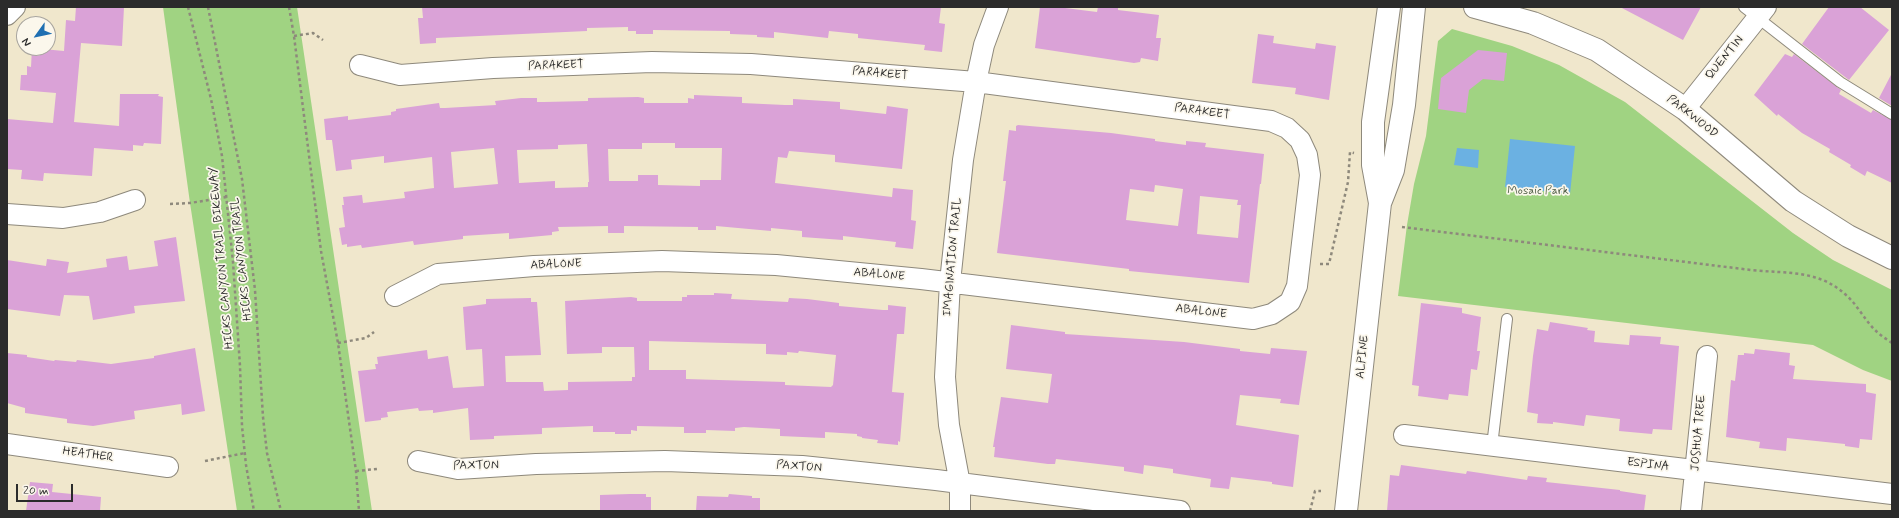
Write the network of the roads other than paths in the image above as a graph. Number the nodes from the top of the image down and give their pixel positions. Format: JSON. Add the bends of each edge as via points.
{"nodes":[{"id":1,"x":15,"y":7,"type":"edge"},
{"id":2,"x":998,"y":7,"type":"edge"},
{"id":3,"x":1388,"y":7,"type":"edge"},
{"id":4,"x":1414,"y":7,"type":"edge"},
{"id":5,"x":1475,"y":7,"type":"edge"},
{"id":6,"x":1756,"y":10,"type":"edge"},
{"id":7,"x":7,"y":15,"type":"edge"},
{"id":8,"x":360,"y":65,"type":"dead end"},
{"id":9,"x":976,"y":82,"type":"junction"},
{"id":10,"x":1685,"y":109,"type":"junction"},
{"id":11,"x":1892,"y":114,"type":"edge"},
{"id":12,"x":134,"y":200,"type":"dead end"},
{"id":13,"x":1380,"y":203,"type":"junction"},
{"id":14,"x":7,"y":214,"type":"edge"},
{"id":15,"x":1304,"y":230,"type":"joint"},
{"id":16,"x":1892,"y":258,"type":"edge"},
{"id":17,"x":950,"y":282,"type":"junction"},
{"id":18,"x":395,"y":296,"type":"dead end"},
{"id":19,"x":1507,"y":320,"type":"dead end"},
{"id":20,"x":1707,"y":356,"type":"dead end"},
{"id":21,"x":1404,"y":435,"type":"dead end"},
{"id":22,"x":7,"y":444,"type":"edge"},
{"id":23,"x":1492,"y":446,"type":"junction"},
{"id":24,"x":418,"y":461,"type":"dead end"},
{"id":25,"x":168,"y":467,"type":"dead end"},
{"id":26,"x":1696,"y":470,"type":"junction"},
{"id":27,"x":960,"y":484,"type":"junction"},
{"id":28,"x":1892,"y":490,"type":"edge"},
{"id":29,"x":1892,"y":494,"type":"edge"},
{"id":30,"x":960,"y":511,"type":"edge"},
{"id":31,"x":1180,"y":511,"type":"edge"},
{"id":32,"x":1346,"y":511,"type":"edge"},
{"id":33,"x":1691,"y":511,"type":"edge"}],
"edges":[{"from":1,"to":7,"type":"street"},
{"from":2,"to":9,"type":"street","name":"IMAGINATION TRAIL","via":[[984,45]]},
{"from":3,"to":13,"type":"street","name":"ALPINE","via":[[1374,122],[1373,165]]},
{"from":4,"to":13,"type":"street","name":"ALPINE","via":[[1404,105],[1393,170]]},
{"from":5,"to":10,"type":"street","name":"PARKWOOD","via":[[1533,23],[1597,50]]},
{"from":6,"to":10,"type":"street","name":"QUENTIN"},
{"from":6,"to":11,"type":"lane","via":[[1840,82]]},
{"from":8,"to":9,"type":"street","name":"PARAKEET","via":[[400,75],[493,68],[652,62],[751,64]]},
{"from":9,"to":15,"type":"street","name":"PARAKEET","via":[[1271,121],[1287,128],[1300,140],[1308,154],[1310,175]]},
{"from":9,"to":17,"type":"street","name":"IMAGINATION TRAIL","via":[[963,160]]},
{"from":10,"to":16,"type":"street","name":"PARKWOOD","via":[[1793,200],[1848,236]]},
{"from":12,"to":14,"type":"street","via":[[100,212],[63,218]]},
{"from":13,"to":32,"type":"street","name":"ALPINE"},
{"from":15,"to":17,"type":"street","name":"ABALONE","via":[[1297,286],[1290,302],[1272,314],[1253,319]]},
{"from":17,"to":18,"type":"street","name":"ABALONE","via":[[776,265],[662,261],[534,266],[438,274]]},
{"from":17,"to":27,"type":"street","name":"IMAGINATION TRAIL","via":[[945,377],[949,425]]},
{"from":19,"to":23,"type":"lane"},
{"from":20,"to":26,"type":"street","name":"JOSHUA TREE"},
{"from":21,"to":23,"type":"street","name":"ESPINA"},
{"from":22,"to":25,"type":"street","name":"HEATHER"},
{"from":23,"to":26,"type":"street","name":"ESPINA"},
{"from":24,"to":27,"type":"street","name":"PAXTON","via":[[458,469],[665,461],[802,466]]},
{"from":26,"to":29,"type":"street","name":"ESPINA"},
{"from":26,"to":33,"type":"street","name":"JOSHUA TREE"},
{"from":27,"to":30,"type":"street","name":"IMAGINATION TRAIL"},
{"from":27,"to":31,"type":"street","name":"PAXTON"},
{"from":28,"to":29,"type":"lane"}]}
